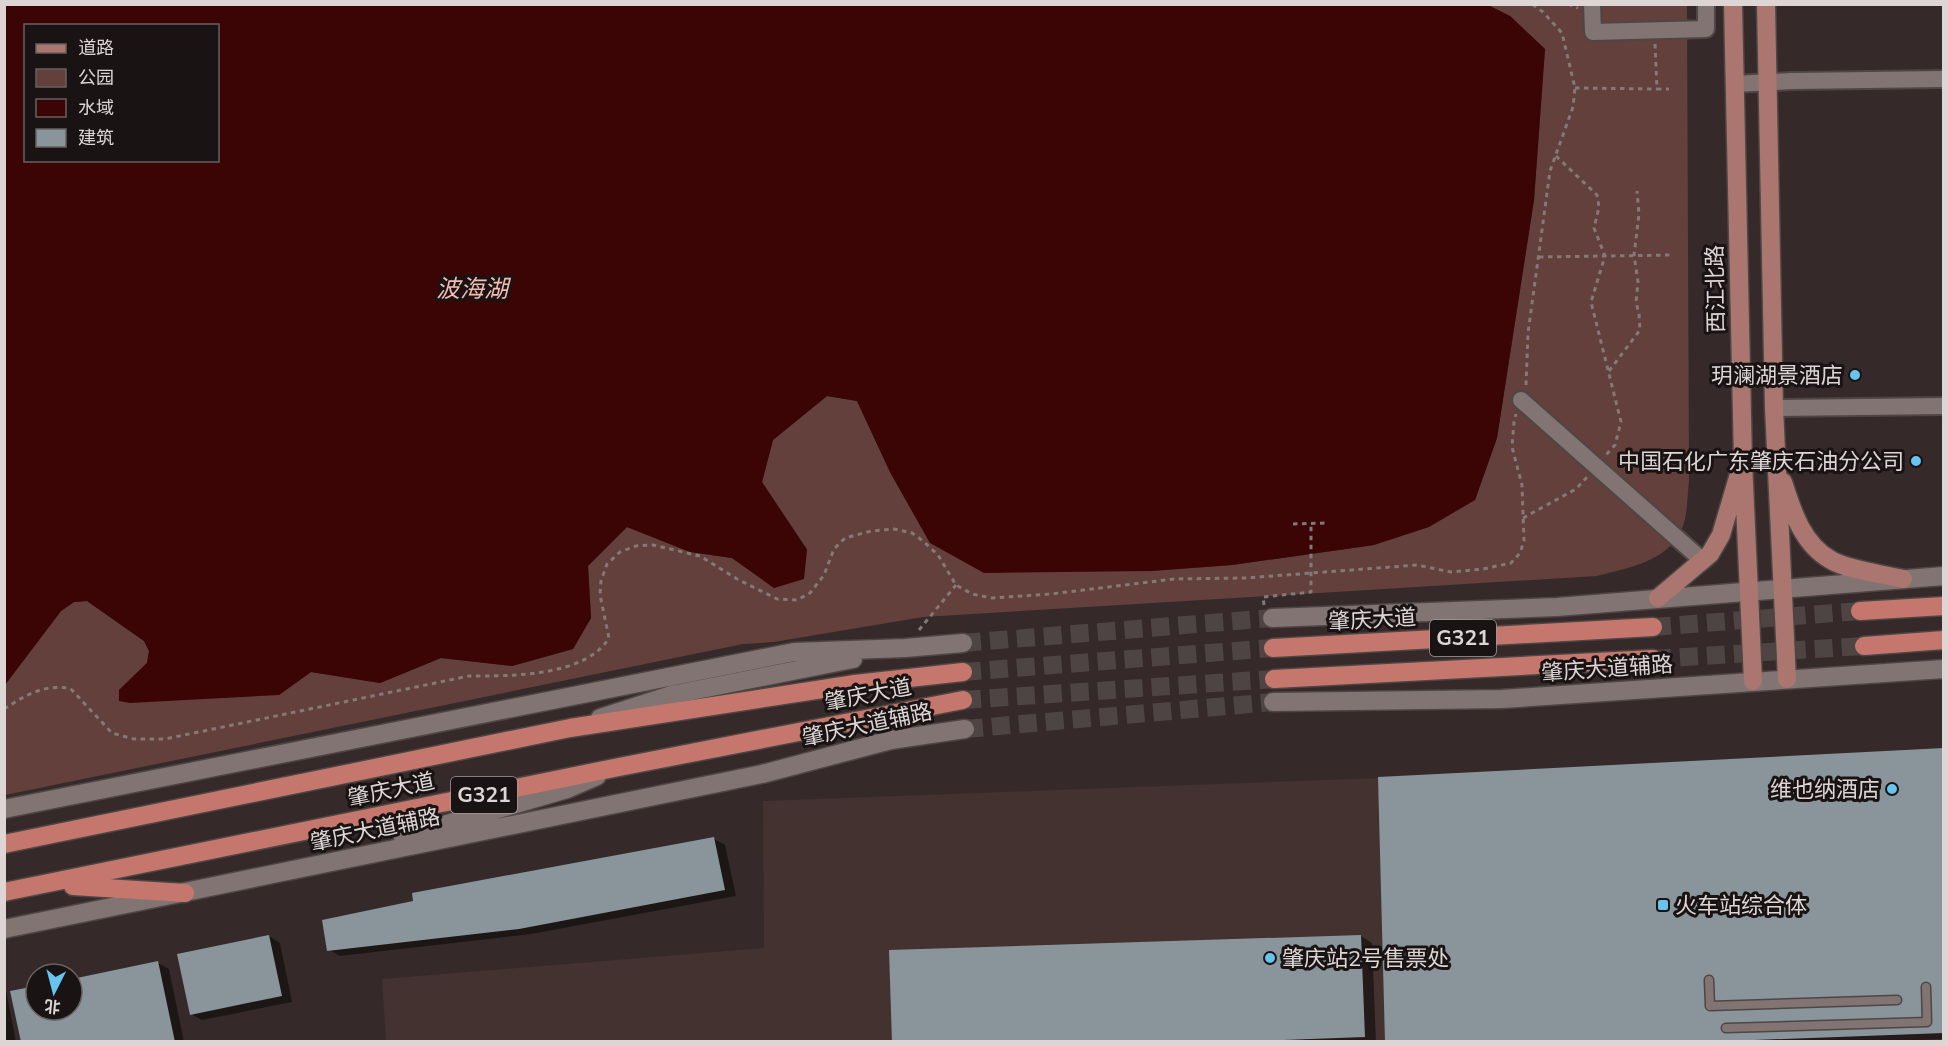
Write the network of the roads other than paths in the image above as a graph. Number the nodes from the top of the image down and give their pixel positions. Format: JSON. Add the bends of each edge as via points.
{"nodes":[{"id":1,"x":1592,"y":4,"type":"edge"},
{"id":2,"x":1706,"y":4,"type":"edge"},
{"id":3,"x":1733,"y":4,"type":"edge"},
{"id":4,"x":1766,"y":4,"type":"edge"},
{"id":5,"x":1944,"y":79,"type":"edge"},
{"id":6,"x":1768,"y":82,"type":"junction"},
{"id":7,"x":1735,"y":84,"type":"junction"},
{"id":8,"x":1521,"y":400,"type":"road end"},
{"id":9,"x":1944,"y":406,"type":"edge"},
{"id":10,"x":1774,"y":408,"type":"junction"},
{"id":11,"x":1776,"y":459,"type":"junction"},
{"id":12,"x":1743,"y":461,"type":"junction"},
{"id":13,"x":1703,"y":561,"type":"junction"},
{"id":14,"x":1944,"y":576,"type":"edge"},
{"id":15,"x":1903,"y":579,"type":"junction"},
{"id":16,"x":1782,"y":588,"type":"junction"},
{"id":17,"x":1749,"y":591,"type":"junction"},
{"id":18,"x":1658,"y":598,"type":"junction"},
{"id":19,"x":1944,"y":606,"type":"edge"},
{"id":20,"x":1860,"y":611,"type":"tunnel mouth"},
{"id":21,"x":1268,"y":614,"type":"tunnel mouth"},
{"id":22,"x":1653,"y":627,"type":"tunnel mouth"},
{"id":23,"x":1944,"y":640,"type":"edge"},
{"id":24,"x":963,"y":643,"type":"tunnel mouth"},
{"id":25,"x":1864,"y":646,"type":"tunnel mouth"},
{"id":26,"x":905,"y":648,"type":"junction"},
{"id":27,"x":1273,"y":648,"type":"tunnel mouth"},
{"id":28,"x":1653,"y":659,"type":"tunnel mouth"},
{"id":29,"x":1944,"y":669,"type":"edge"},
{"id":30,"x":963,"y":672,"type":"tunnel mouth"},
{"id":31,"x":1274,"y":679,"type":"tunnel mouth"},
{"id":32,"x":1787,"y":679,"type":"junction"},
{"id":33,"x":1753,"y":681,"type":"junction"},
{"id":34,"x":963,"y":700,"type":"tunnel mouth"},
{"id":35,"x":1274,"y":702,"type":"tunnel mouth"},
{"id":36,"x":570,"y":728,"type":"junction"},
{"id":37,"x":965,"y":729,"type":"tunnel mouth"},
{"id":38,"x":619,"y":767,"type":"junction"},
{"id":39,"x":4,"y":809,"type":"edge"},
{"id":40,"x":4,"y":844,"type":"edge"},
{"id":41,"x":316,"y":866,"type":"junction"},
{"id":42,"x":48,"y":884,"type":"junction"},
{"id":43,"x":4,"y":892,"type":"edge"},
{"id":44,"x":185,"y":893,"type":"junction"},
{"id":45,"x":4,"y":929,"type":"edge"},
{"id":46,"x":1709,"y":980,"type":"dead end"},
{"id":47,"x":1926,"y":987,"type":"dead end"},
{"id":48,"x":1897,"y":1000,"type":"dead end"},
{"id":49,"x":1726,"y":1028,"type":"dead end"}],
"edges":[{"from":1,"to":2,"type":"street","via":[[1593,32],[1706,29]]},
{"from":3,"to":7,"type":"main road","name":"西江北路"},
{"from":4,"to":6,"type":"main road"},
{"from":5,"to":6,"type":"street"},
{"from":6,"to":7,"type":"street"},
{"from":6,"to":10,"type":"main road"},
{"from":7,"to":12,"type":"main road","name":"西江北路"},
{"from":8,"to":13,"type":"street"},
{"from":9,"to":10,"type":"street"},
{"from":10,"to":11,"type":"main road"},
{"from":11,"to":12,"type":"main road"},
{"from":11,"to":15,"type":"main road","via":[[1791,508],[1801,530],[1816,548],[1831,561]]},
{"from":11,"to":16,"type":"main road"},
{"from":12,"to":13,"type":"main road","via":[[1720,536]]},
{"from":12,"to":17,"type":"main road","name":"西江北路"},
{"from":13,"to":18,"type":"main road"},
{"from":14,"to":15,"type":"street"},
{"from":15,"to":16,"type":"street"},
{"from":16,"to":17,"type":"street"},
{"from":16,"to":32,"type":"main road"},
{"from":17,"to":18,"type":"street"},
{"from":17,"to":33,"type":"main road","name":"西江北路"},
{"from":18,"to":21,"type":"street","via":[[1557,607]]},
{"from":19,"to":20,"type":"highway"},
{"from":22,"to":27,"type":"highway","name":"肇庆大道","number":"G321"},
{"from":23,"to":25,"type":"highway"},
{"from":24,"to":26,"type":"street"},
{"from":26,"to":36,"type":"street","via":[[671,695]]},
{"from":26,"to":39,"type":"street","via":[[794,652]]},
{"from":28,"to":31,"type":"highway","number":"G321"},
{"from":29,"to":32,"type":"street","name":"肇庆大道辅路"},
{"from":30,"to":36,"type":"highway","name":"肇庆大道","number":"G321","via":[[855,684]]},
{"from":32,"to":33,"type":"street","name":"肇庆大道辅路"},
{"from":33,"to":35,"type":"street","name":"肇庆大道辅路","via":[[1502,699]]},
{"from":34,"to":38,"type":"highway","name":"肇庆大道","number":"G321"},
{"from":36,"to":40,"type":"highway","name":"肇庆大道","number":"G321"},
{"from":37,"to":41,"type":"street","name":"肇庆大道辅路","via":[[891,740],[762,774]]},
{"from":38,"to":41,"type":"street","via":[[567,789]]},
{"from":38,"to":42,"type":"highway","name":"肇庆大道","number":"G321"},
{"from":41,"to":44,"type":"street","name":"肇庆大道辅路"},
{"from":42,"to":43,"type":"highway","name":"肇庆大道","number":"G321"},
{"from":42,"to":44,"type":"highway"},
{"from":44,"to":45,"type":"street","name":"肇庆大道辅路"},
{"from":46,"to":48,"type":"lane","via":[[1710,1006]]},
{"from":47,"to":49,"type":"lane","via":[[1927,1022]]}]}
